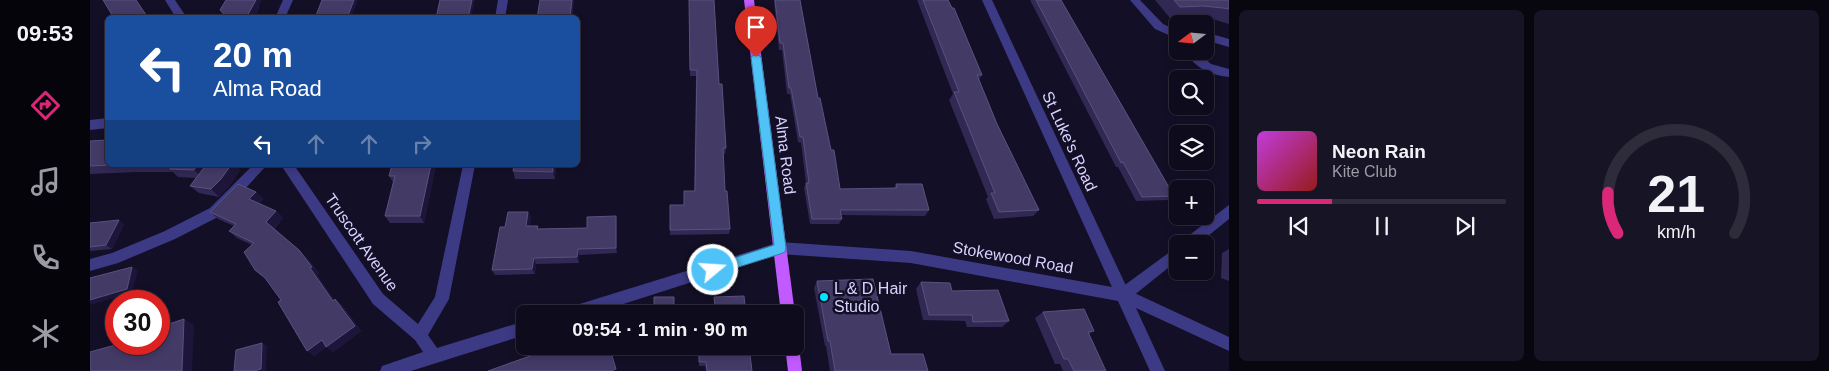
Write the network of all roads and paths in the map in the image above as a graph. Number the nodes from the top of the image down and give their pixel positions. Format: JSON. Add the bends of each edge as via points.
{"nodes":[{"id":1,"x":170,"y":0,"type":"edge"},
{"id":2,"x":288,"y":0,"type":"edge"},
{"id":3,"x":503,"y":0,"type":"edge"},
{"id":4,"x":749,"y":0,"type":"edge"},
{"id":5,"x":986,"y":0,"type":"edge"},
{"id":6,"x":1135,"y":0,"type":"edge"},
{"id":7,"x":180,"y":15,"type":"edge"},
{"id":8,"x":281,"y":15,"type":"edge"},
{"id":9,"x":500,"y":15,"type":"edge"},
{"id":10,"x":1169,"y":33,"type":"edge"},
{"id":11,"x":1214,"y":39,"type":"edge"},
{"id":12,"x":1229,"y":43,"type":"edge"},
{"id":13,"x":1198,"y":60,"type":"edge"},
{"id":14,"x":1229,"y":74,"type":"edge"},
{"id":15,"x":105,"y":124,"type":"edge"},
{"id":16,"x":90,"y":125,"type":"edge"},
{"id":17,"x":259,"y":167,"type":"edge"},
{"id":18,"x":288,"y":167,"type":"edge"},
{"id":19,"x":470,"y":167,"type":"edge"},
{"id":20,"x":1229,"y":211,"type":"edge"},
{"id":21,"x":1199,"y":235,"type":"edge"},
{"id":22,"x":780,"y":248,"type":"junction"},
{"id":23,"x":1169,"y":259,"type":"edge"},
{"id":24,"x":90,"y":265,"type":"edge"},
{"id":25,"x":1123,"y":295,"type":"junction"},
{"id":26,"x":599,"y":305,"type":"edge"},
{"id":27,"x":787,"y":305,"type":"edge"},
{"id":28,"x":516,"y":331,"type":"edge"},
{"id":29,"x":420,"y":335,"type":"junction"},
{"id":30,"x":1229,"y":344,"type":"edge"},
{"id":31,"x":793,"y":355,"type":"edge"},
{"id":32,"x":434,"y":356,"type":"junction"},
{"id":33,"x":387,"y":371,"type":"edge"},
{"id":34,"x":795,"y":371,"type":"edge"},
{"id":35,"x":1158,"y":371,"type":"edge"}],
"edges":[{"from":1,"to":7,"type":"street"},
{"from":2,"to":8,"type":"street"},
{"from":3,"to":9,"type":"street"},
{"from":4,"to":22,"type":"main road","name":"Alma Road"},
{"from":5,"to":25,"type":"street","name":"St Luke's Road"},
{"from":6,"to":10,"type":"street","via":[[1148,17]]},
{"from":11,"to":12,"type":"street"},
{"from":13,"to":14,"type":"street","via":[[1215,71]]},
{"from":15,"to":16,"type":"street"},
{"from":17,"to":24,"type":"street","via":[[215,212],[170,235]]},
{"from":18,"to":29,"type":"street","name":"Truscott Avenue","via":[[378,299]]},
{"from":19,"to":29,"type":"street","via":[[442,299]]},
{"from":20,"to":21,"type":"street"},
{"from":22,"to":25,"type":"street","name":"Stokewood Road","via":[[911,257]]},
{"from":22,"to":26,"type":"street"},
{"from":22,"to":27,"type":"main road","name":"Alma Road"},
{"from":23,"to":25,"type":"street"},
{"from":25,"to":30,"type":"street","name":"Stokewood Road"},
{"from":25,"to":35,"type":"street","name":"St Luke's Road"},
{"from":28,"to":32,"type":"street"},
{"from":29,"to":32,"type":"street","name":"Truscott Avenue"},
{"from":31,"to":34,"type":"main road"},
{"from":32,"to":33,"type":"street"}]}
